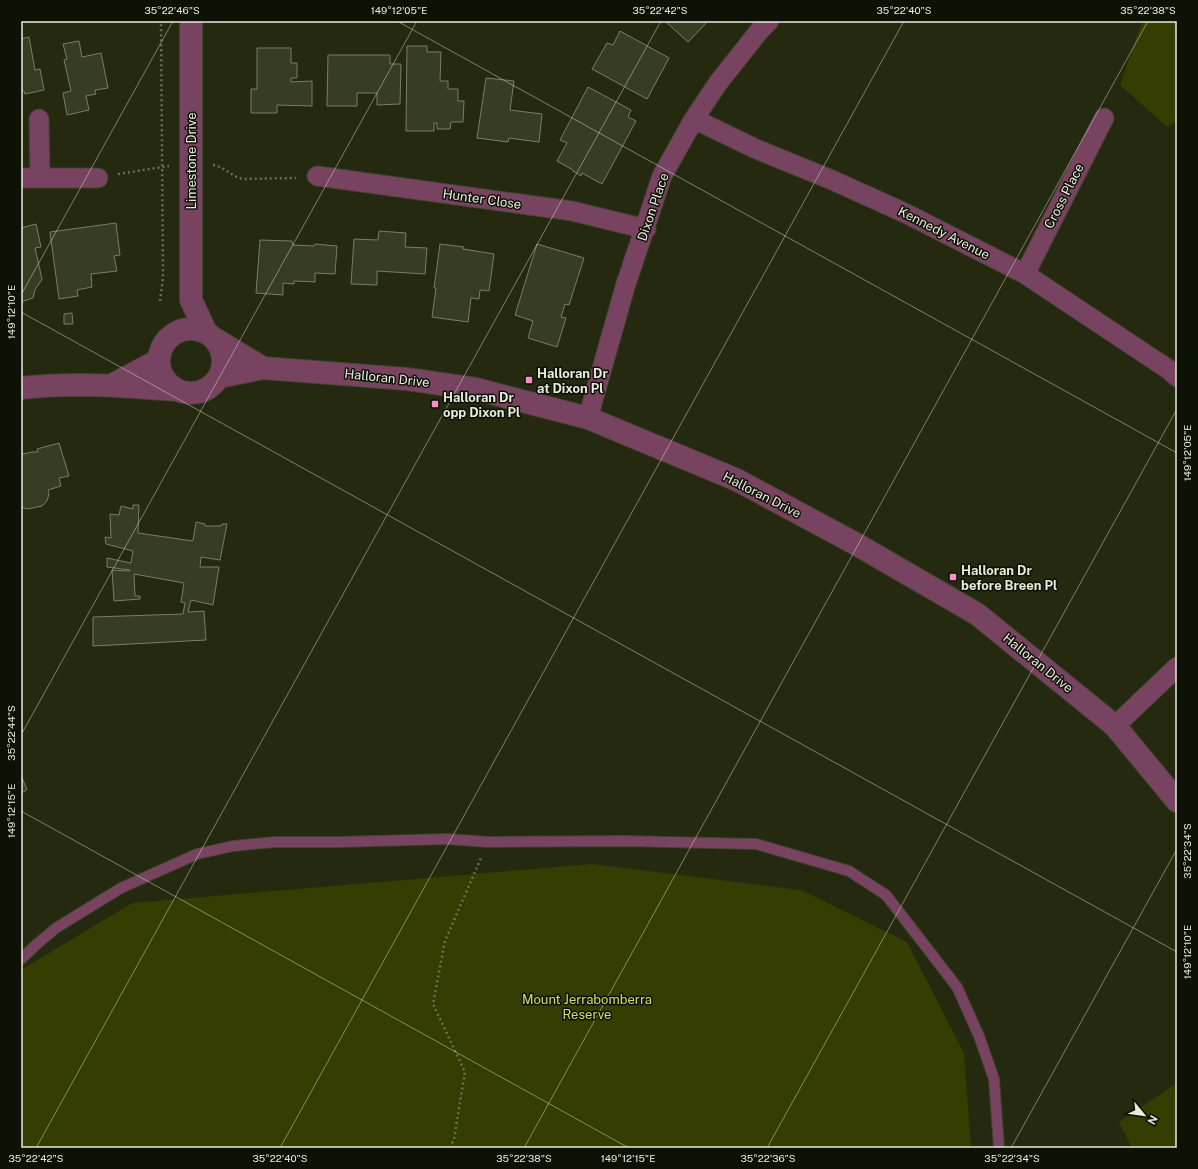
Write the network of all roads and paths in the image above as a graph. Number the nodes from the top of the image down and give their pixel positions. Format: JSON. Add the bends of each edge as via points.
{"nodes":[{"id":1,"x":161,"y":21,"type":"edge"},
{"id":2,"x":191,"y":21,"type":"edge"},
{"id":3,"x":769,"y":21,"type":"edge"},
{"id":4,"x":1104,"y":118,"type":"dead end"},
{"id":5,"x":39,"y":119,"type":"dead end"},
{"id":6,"x":694,"y":119,"type":"junction"},
{"id":7,"x":191,"y":163,"type":"junction"},
{"id":8,"x":162,"y":167,"type":"junction"},
{"id":9,"x":317,"y":176,"type":"dead end"},
{"id":10,"x":21,"y":178,"type":"edge"},
{"id":11,"x":40,"y":178,"type":"junction"},
{"id":12,"x":98,"y":178,"type":"joint"},
{"id":13,"x":290,"y":179,"type":"dead end"},
{"id":14,"x":646,"y":229,"type":"junction"},
{"id":15,"x":1025,"y":274,"type":"junction"},
{"id":16,"x":191,"y":300,"type":"junction"},
{"id":17,"x":160,"y":301,"type":"dead end"},
{"id":18,"x":175,"y":332,"type":"junction"},
{"id":19,"x":210,"y":336,"type":"junction"},
{"id":20,"x":158,"y":360,"type":"junction"},
{"id":21,"x":264,"y":368,"type":"junction"},
{"id":22,"x":1177,"y":377,"type":"edge"},
{"id":23,"x":219,"y":378,"type":"junction"},
{"id":24,"x":112,"y":384,"type":"junction"},
{"id":25,"x":21,"y":388,"type":"edge"},
{"id":26,"x":176,"y":390,"type":"junction"},
{"id":27,"x":588,"y":418,"type":"junction"},
{"id":28,"x":1177,"y":667,"type":"edge"},
{"id":29,"x":1115,"y":726,"type":"junction"},
{"id":30,"x":1177,"y":801,"type":"edge"},
{"id":31,"x":488,"y":842,"type":"junction"},
{"id":32,"x":21,"y":959,"type":"edge"},
{"id":33,"x":450,"y":1148,"type":"edge"},
{"id":34,"x":999,"y":1148,"type":"edge"}],
"edges":[{"from":1,"to":8,"type":"path"},
{"from":2,"to":7,"type":"street","name":"Limestone Drive"},
{"from":3,"to":6,"type":"street","name":"Dixon Place","via":[[718,83]]},
{"from":4,"to":15,"type":"street","name":"Cross Place"},
{"from":5,"to":11,"type":"street"},
{"from":6,"to":14,"type":"street","name":"Dixon Place","via":[[662,176]]},
{"from":6,"to":15,"type":"street","name":"Kennedy Avenue","via":[[756,149],[907,214]]},
{"from":7,"to":8,"type":"path"},
{"from":7,"to":13,"type":"path","via":[[221,167],[243,179]]},
{"from":7,"to":16,"type":"street","name":"Limestone Drive"},
{"from":8,"to":12,"type":"path"},
{"from":8,"to":17,"type":"path","via":[[163,278]]},
{"from":9,"to":14,"type":"street","name":"Hunter Close","via":[[572,211]]},
{"from":10,"to":11,"type":"street"},
{"from":11,"to":12,"type":"street"},
{"from":14,"to":27,"type":"street","name":"Dixon Place","via":[[626,287]]},
{"from":15,"to":22,"type":"street","name":"Kennedy Avenue"},
{"from":16,"to":18,"type":"street","name":"Limestone Drive"},
{"from":16,"to":19,"type":"street","name":"Limestone Drive"},
{"from":18,"to":19,"type":"street","via":[[196,329]]},
{"from":18,"to":20,"type":"street","via":[[165,341]]},
{"from":19,"to":21,"type":"street","name":"Halloran Drive"},
{"from":19,"to":23,"type":"street","via":[[220,348],[223,357],[223,368]]},
{"from":20,"to":24,"type":"street"},
{"from":20,"to":26,"type":"street","via":[[163,377]]},
{"from":21,"to":23,"type":"street","name":"Halloran Drive"},
{"from":21,"to":27,"type":"street","name":"Halloran Drive","via":[[407,379],[469,388]]},
{"from":23,"to":26,"type":"street","via":[[213,385],[200,392],[185,393]]},
{"from":24,"to":25,"type":"street"},
{"from":24,"to":26,"type":"street"},
{"from":27,"to":29,"type":"street","name":"Halloran Drive","via":[[736,480],[856,544],[977,614]]},
{"from":28,"to":29,"type":"street"},
{"from":29,"to":30,"type":"street","name":"Halloran Drive"},
{"from":31,"to":32,"type":"lane","via":[[448,839],[274,842],[233,846],[197,854],[121,888],[56,928]]},
{"from":31,"to":33,"type":"path","via":[[445,941],[433,1004],[465,1072],[454,1139]]},
{"from":31,"to":34,"type":"lane","via":[[625,841],[756,844],[848,871],[886,896],[958,987],[994,1079]]}]}
